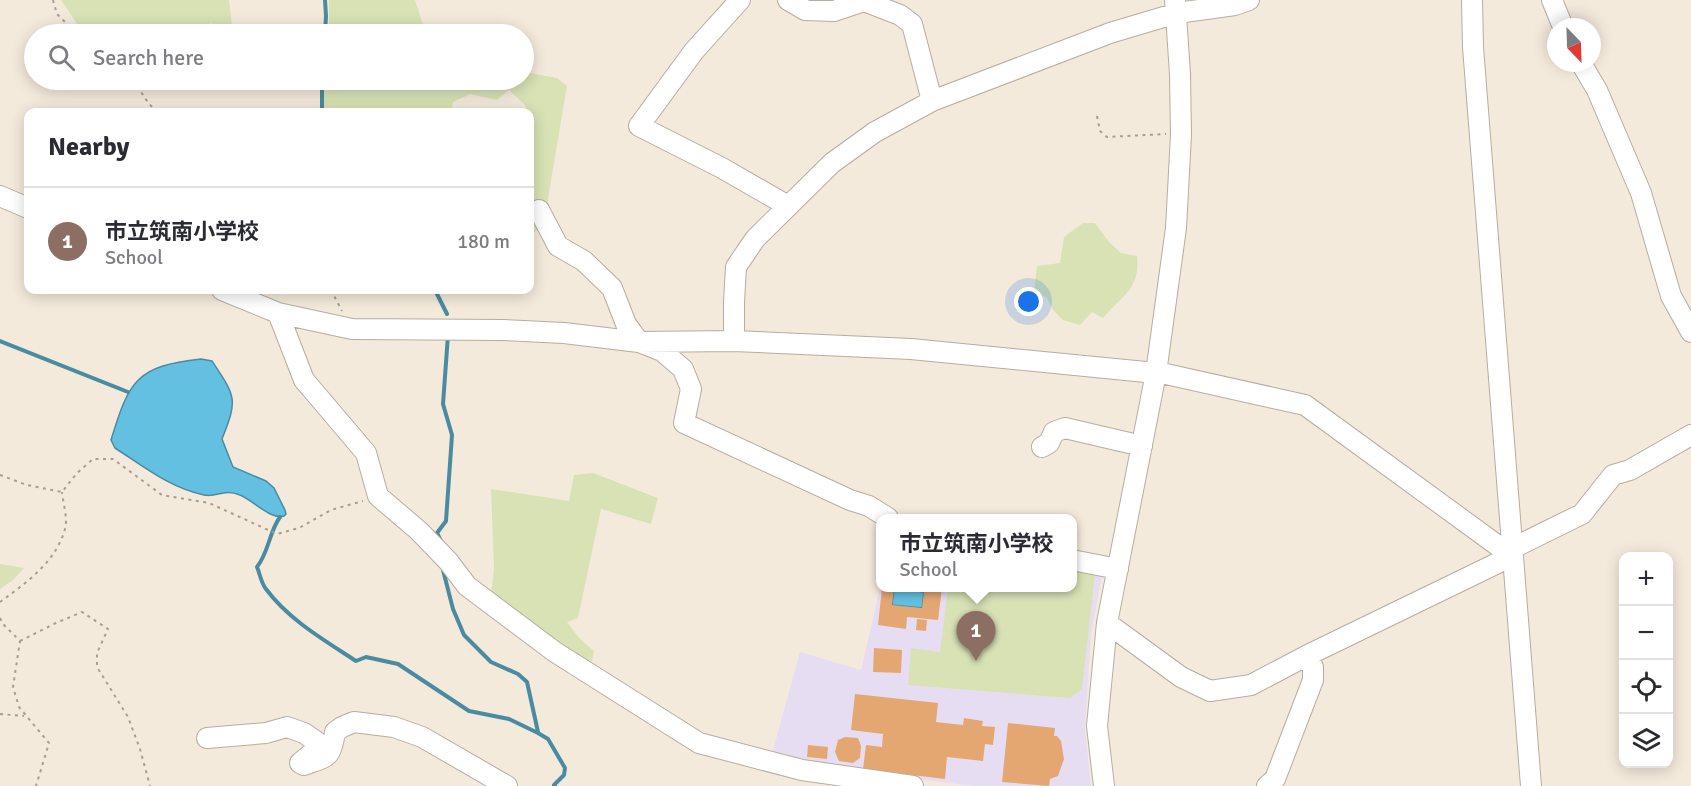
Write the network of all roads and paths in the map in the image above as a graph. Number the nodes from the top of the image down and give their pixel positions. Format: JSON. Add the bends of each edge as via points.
{"nodes":[{"id":1,"x":53,"y":0,"type":"edge"},
{"id":2,"x":740,"y":0,"type":"edge"},
{"id":3,"x":788,"y":0,"type":"edge"},
{"id":4,"x":1249,"y":0,"type":"edge"},
{"id":5,"x":1472,"y":0,"type":"edge"},
{"id":6,"x":1552,"y":0,"type":"edge"},
{"id":7,"x":1176,"y":7,"type":"edge"},
{"id":8,"x":1559,"y":18,"type":"edge"},
{"id":9,"x":67,"y":24,"type":"edge"},
{"id":10,"x":1586,"y":72,"type":"edge"},
{"id":11,"x":140,"y":90,"type":"edge"},
{"id":12,"x":932,"y":101,"type":"junction"},
{"id":13,"x":154,"y":108,"type":"edge"},
{"id":14,"x":1097,"y":116,"type":"dead end"},
{"id":15,"x":1172,"y":134,"type":"dead end"},
{"id":16,"x":0,"y":196,"type":"edge"},
{"id":17,"x":24,"y":206,"type":"edge"},
{"id":18,"x":788,"y":206,"type":"junction"},
{"id":19,"x":539,"y":210,"type":"dead end"},
{"id":20,"x":231,"y":294,"type":"edge"},
{"id":21,"x":278,"y":314,"type":"junction"},
{"id":22,"x":1691,"y":332,"type":"edge"},
{"id":23,"x":735,"y":341,"type":"junction"},
{"id":24,"x":639,"y":342,"type":"junction"},
{"id":25,"x":1156,"y":373,"type":"junction"},
{"id":26,"x":1691,"y":435,"type":"edge"},
{"id":27,"x":1142,"y":446,"type":"junction"},
{"id":28,"x":1042,"y":447,"type":"dead end"},
{"id":29,"x":0,"y":476,"type":"edge"},
{"id":30,"x":62,"y":492,"type":"junction"},
{"id":31,"x":378,"y":496,"type":"junction"},
{"id":32,"x":881,"y":514,"type":"edge"},
{"id":33,"x":1512,"y":553,"type":"junction"},
{"id":34,"x":1077,"y":561,"type":"edge"},
{"id":35,"x":1118,"y":569,"type":"junction"},
{"id":36,"x":0,"y":602,"type":"edge"},
{"id":37,"x":0,"y":618,"type":"edge"},
{"id":38,"x":1107,"y":623,"type":"junction"},
{"id":39,"x":20,"y":641,"type":"junction"},
{"id":40,"x":1306,"y":656,"type":"junction"},
{"id":41,"x":0,"y":714,"type":"edge"},
{"id":42,"x":26,"y":716,"type":"junction"},
{"id":43,"x":207,"y":738,"type":"dead end"},
{"id":44,"x":802,"y":778,"type":"edge"},
{"id":45,"x":36,"y":786,"type":"edge"},
{"id":46,"x":150,"y":786,"type":"edge"},
{"id":47,"x":507,"y":786,"type":"edge"},
{"id":48,"x":913,"y":786,"type":"edge"},
{"id":49,"x":1104,"y":786,"type":"edge"},
{"id":50,"x":1267,"y":786,"type":"edge"},
{"id":51,"x":1531,"y":786,"type":"edge"}],
"edges":[{"from":1,"to":9,"type":"path","via":[[57,14]]},
{"from":2,"to":18,"type":"street","via":[[694,51],[639,126]]},
{"from":3,"to":12,"type":"street","via":[[805,10],[834,11],[864,1],[900,15],[912,24]]},
{"from":4,"to":7,"type":"street","via":[[1235,5]]},
{"from":5,"to":33,"type":"street"},
{"from":6,"to":8,"type":"street"},
{"from":7,"to":12,"type":"street"},
{"from":7,"to":25,"type":"street","via":[[1181,135],[1176,228]]},
{"from":10,"to":22,"type":"street","via":[[1641,193],[1671,297]]},
{"from":11,"to":13,"type":"path"},
{"from":12,"to":18,"type":"street","via":[[875,132],[832,163]]},
{"from":14,"to":15,"type":"path","via":[[1100,131],[1107,137]]},
{"from":16,"to":17,"type":"street"},
{"from":18,"to":23,"type":"street","via":[[755,239],[736,267]]},
{"from":19,"to":24,"type":"street","via":[[558,246],[584,261],[612,288],[626,324]]},
{"from":20,"to":21,"type":"street"},
{"from":21,"to":24,"type":"street","via":[[351,329],[503,330]]},
{"from":21,"to":31,"type":"street","via":[[304,380],[366,453]]},
{"from":23,"to":24,"type":"street"},
{"from":23,"to":25,"type":"street","via":[[911,349]]},
{"from":24,"to":32,"type":"street","via":[[662,351],[683,369],[691,389],[684,423]]},
{"from":25,"to":27,"type":"street"},
{"from":25,"to":33,"type":"street","via":[[1305,405]]},
{"from":26,"to":33,"type":"street","via":[[1630,470],[1613,475],[1582,514]]},
{"from":27,"to":28,"type":"street","via":[[1065,428],[1054,432]]},
{"from":27,"to":35,"type":"street"},
{"from":29,"to":30,"type":"path"},
{"from":30,"to":31,"type":"path","via":[[93,459],[113,459],[162,495],[209,503],[277,534],[299,528],[332,510]]},
{"from":30,"to":36,"type":"path","via":[[66,528],[53,554],[30,580]]},
{"from":31,"to":44,"type":"street","via":[[448,561],[467,586],[555,652],[699,743]]},
{"from":33,"to":40,"type":"street"},
{"from":33,"to":51,"type":"street"},
{"from":34,"to":35,"type":"street"},
{"from":35,"to":38,"type":"street"},
{"from":37,"to":39,"type":"path"},
{"from":38,"to":40,"type":"street","via":[[1181,677],[1210,691],[1251,685]]},
{"from":38,"to":49,"type":"street","via":[[1097,726]]},
{"from":39,"to":42,"type":"path","via":[[13,687]]},
{"from":39,"to":46,"type":"path","via":[[82,612],[108,630],[97,653],[97,667],[128,717]]},
{"from":40,"to":50,"type":"street","via":[[1313,680],[1275,779]]},
{"from":41,"to":42,"type":"path"},
{"from":42,"to":45,"type":"path","via":[[49,743]]},
{"from":43,"to":47,"type":"street","via":[[287,728],[317,742],[317,749],[300,763],[304,765],[327,756],[333,749],[335,732],[342,727],[354,722],[394,727],[422,737]]},
{"from":44,"to":48,"type":"street"}]}
